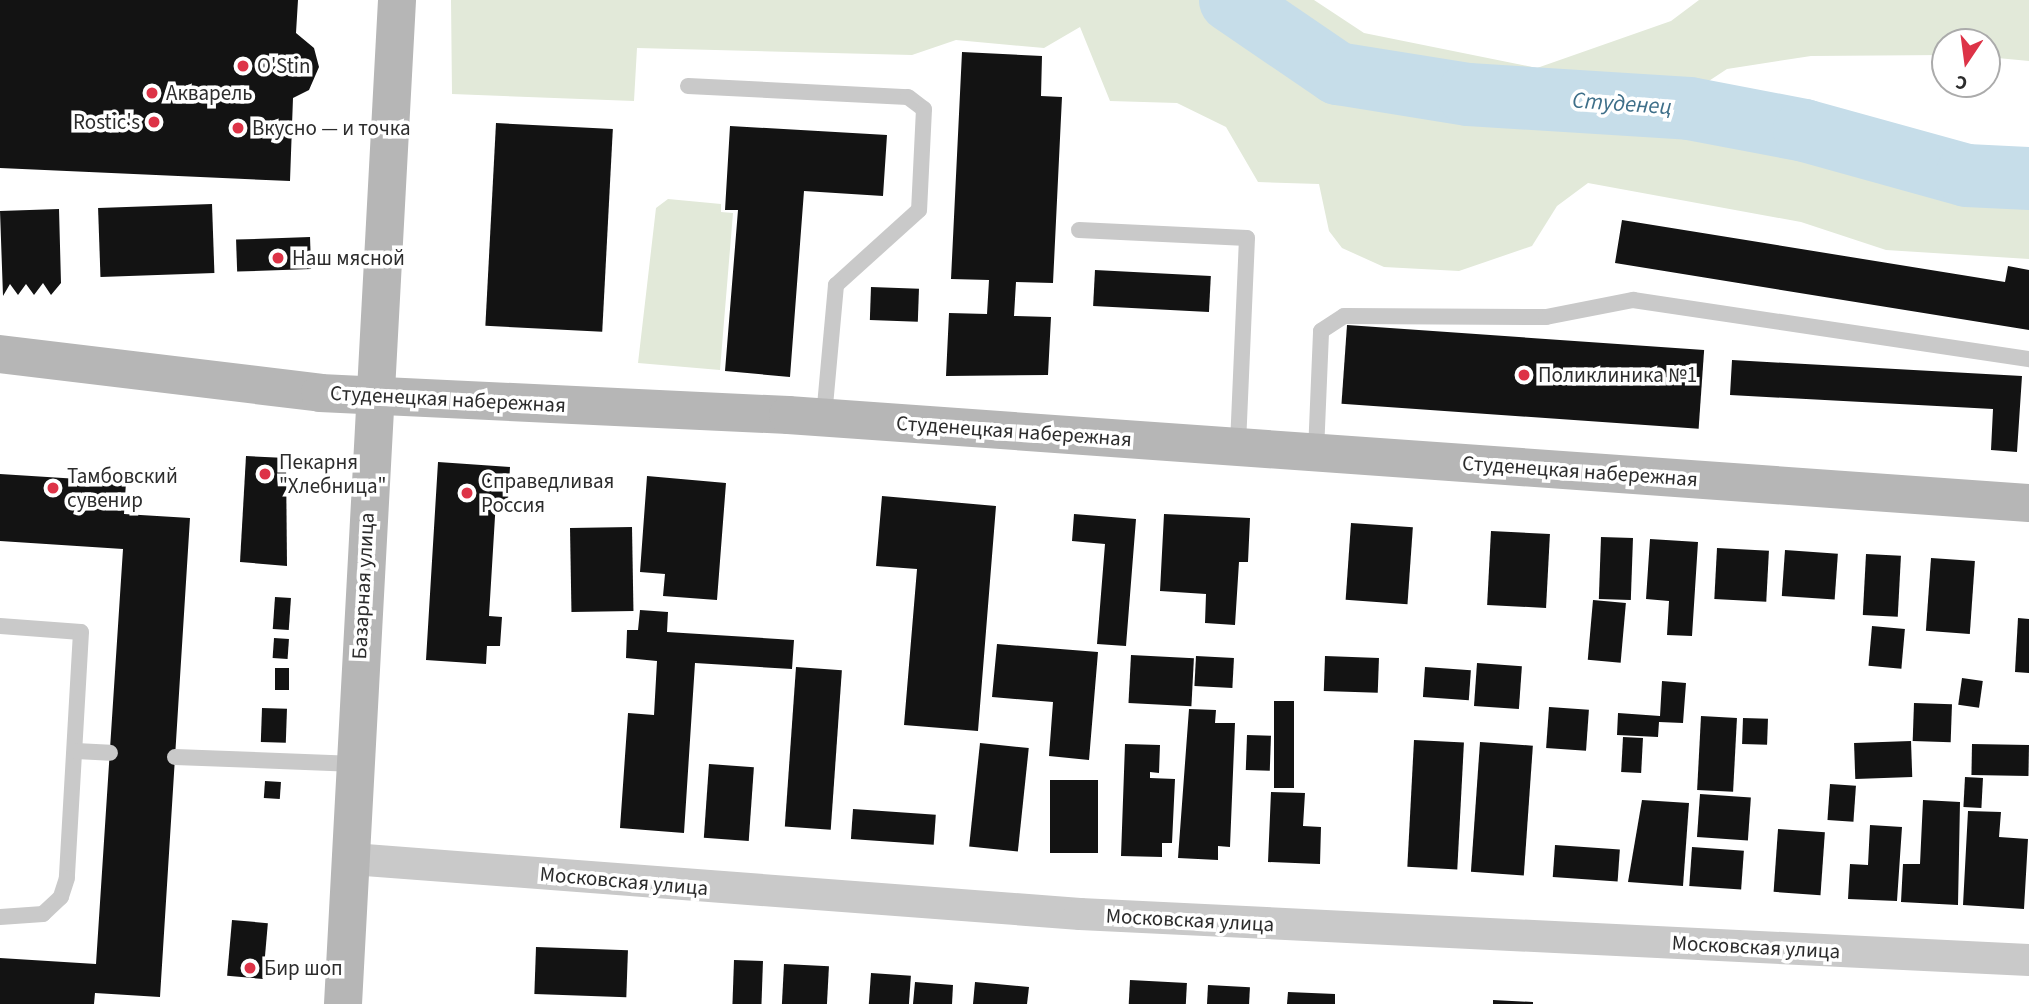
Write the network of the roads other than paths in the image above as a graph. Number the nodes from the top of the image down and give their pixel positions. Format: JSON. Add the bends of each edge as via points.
{"nodes":[{"id":1,"x":397,"y":0,"type":"edge"},
{"id":2,"x":688,"y":86,"type":"dead end"},
{"id":3,"x":1079,"y":230,"type":"dead end"},
{"id":4,"x":0,"y":354,"type":"edge"},
{"id":5,"x":2029,"y":359,"type":"edge"},
{"id":6,"x":372,"y":397,"type":"junction"},
{"id":7,"x":824,"y":418,"type":"junction"},
{"id":8,"x":1238,"y":447,"type":"junction"},
{"id":9,"x":1316,"y":452,"type":"junction"},
{"id":10,"x":2029,"y":503,"type":"edge"},
{"id":11,"x":0,"y":626,"type":"edge"},
{"id":12,"x":76,"y":751,"type":"junction"},
{"id":13,"x":110,"y":753,"type":"dead end"},
{"id":14,"x":175,"y":757,"type":"dead end"},
{"id":15,"x":356,"y":764,"type":"junction"},
{"id":16,"x":352,"y":859,"type":"junction"},
{"id":17,"x":0,"y":917,"type":"edge"},
{"id":18,"x":2029,"y":960,"type":"edge"},
{"id":19,"x":343,"y":1004,"type":"edge"}],
"edges":[{"from":1,"to":6,"type":"street","name":"Базарная улица"},
{"from":2,"to":7,"type":"lane","via":[[908,97],[924,109],[919,211],[836,285]]},
{"from":3,"to":8,"type":"lane","via":[[1247,238]]},
{"from":4,"to":6,"type":"street","name":"Студенецкая набережная"},
{"from":5,"to":9,"type":"lane","via":[[1633,300],[1546,317],[1344,316],[1321,331]]},
{"from":6,"to":7,"type":"street","name":"Студенецкая набережная"},
{"from":6,"to":15,"type":"street","name":"Базарная улица"},
{"from":7,"to":8,"type":"street","name":"Студенецкая набережная"},
{"from":8,"to":9,"type":"street","name":"Студенецкая набережная"},
{"from":9,"to":10,"type":"street","name":"Студенецкая набережная"},
{"from":11,"to":12,"type":"lane","via":[[82,632]]},
{"from":12,"to":13,"type":"lane"},
{"from":12,"to":17,"type":"lane","via":[[61,897],[43,914]]},
{"from":14,"to":15,"type":"lane"},
{"from":15,"to":16,"type":"street","name":"Базарная улица"},
{"from":16,"to":18,"type":"street","name":"Московская улица","via":[[1080,914]]},
{"from":16,"to":19,"type":"street","name":"Базарная улица"}]}
